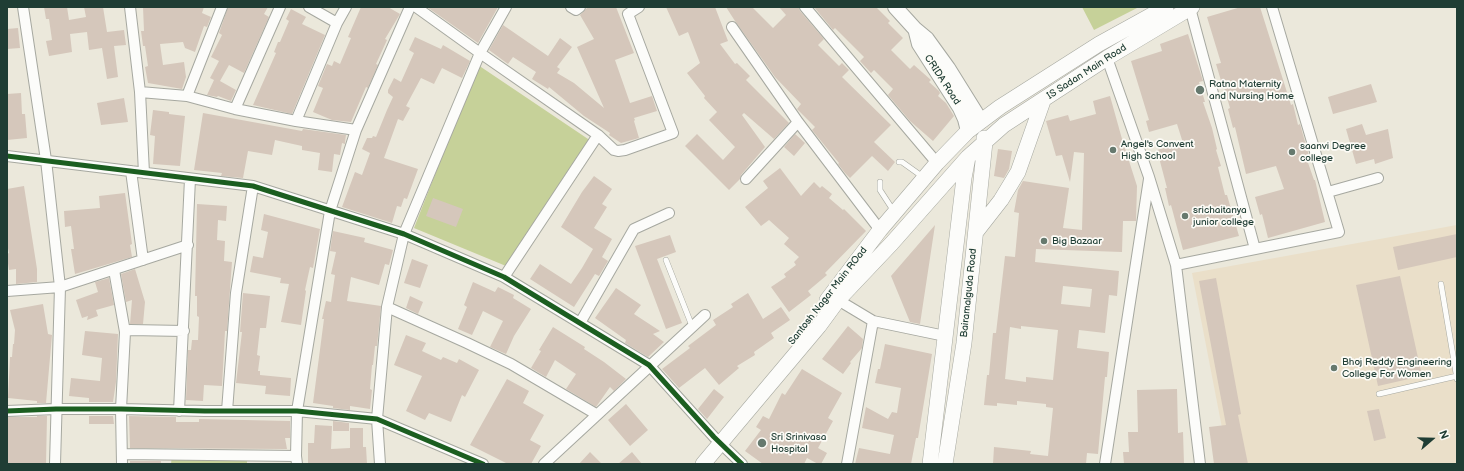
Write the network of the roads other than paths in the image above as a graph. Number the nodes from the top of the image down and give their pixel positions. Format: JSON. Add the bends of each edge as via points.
{"nodes":[{"id":1,"x":23,"y":7,"type":"edge"},
{"id":2,"x":130,"y":7,"type":"edge"},
{"id":3,"x":222,"y":7,"type":"edge"},
{"id":4,"x":280,"y":7,"type":"edge"},
{"id":5,"x":309,"y":7,"type":"edge"},
{"id":6,"x":346,"y":7,"type":"edge"},
{"id":7,"x":410,"y":7,"type":"edge"},
{"id":8,"x":416,"y":7,"type":"edge"},
{"id":9,"x":506,"y":7,"type":"edge"},
{"id":10,"x":572,"y":7,"type":"edge"},
{"id":11,"x":580,"y":7,"type":"edge"},
{"id":12,"x":639,"y":7,"type":"edge"},
{"id":13,"x":805,"y":7,"type":"edge"},
{"id":14,"x":895,"y":7,"type":"edge"},
{"id":15,"x":1166,"y":7,"type":"edge"},
{"id":16,"x":1272,"y":7,"type":"edge"},
{"id":17,"x":1191,"y":8,"type":"edge"},
{"id":18,"x":337,"y":23,"type":"junction"},
{"id":19,"x":732,"y":26,"type":"dead end"},
{"id":20,"x":915,"y":29,"type":"junction"},
{"id":21,"x":480,"y":53,"type":"junction"},
{"id":22,"x":1107,"y":58,"type":"junction"},
{"id":23,"x":140,"y":92,"type":"junction"},
{"id":24,"x":187,"y":96,"type":"junction"},
{"id":25,"x":1043,"y":101,"type":"junction"},
{"id":26,"x":1000,"y":107,"type":"junction"},
{"id":27,"x":235,"y":109,"type":"junction"},
{"id":28,"x":296,"y":121,"type":"junction"},
{"id":29,"x":981,"y":121,"type":"junction"},
{"id":30,"x":798,"y":122,"type":"junction"},
{"id":31,"x":1004,"y":125,"type":"junction"},
{"id":32,"x":356,"y":130,"type":"junction"},
{"id":33,"x":968,"y":131,"type":"junction"},
{"id":34,"x":598,"y":135,"type":"junction"},
{"id":35,"x":985,"y":142,"type":"junction"},
{"id":36,"x":7,"y":156,"type":"edge"},
{"id":37,"x":968,"y":157,"type":"junction"},
{"id":38,"x":46,"y":160,"type":"junction"},
{"id":39,"x":899,"y":162,"type":"dead end"},
{"id":40,"x":937,"y":163,"type":"junction"},
{"id":41,"x":131,"y":171,"type":"junction"},
{"id":42,"x":144,"y":173,"type":"junction"},
{"id":43,"x":1149,"y":177,"type":"junction"},
{"id":44,"x":924,"y":178,"type":"junction"},
{"id":45,"x":1378,"y":178,"type":"dead end"},
{"id":46,"x":190,"y":179,"type":"junction"},
{"id":47,"x":746,"y":179,"type":"dead end"},
{"id":48,"x":880,"y":182,"type":"dead end"},
{"id":49,"x":253,"y":186,"type":"junction"},
{"id":50,"x":1328,"y":192,"type":"junction"},
{"id":51,"x":330,"y":211,"type":"junction"},
{"id":52,"x":670,"y":213,"type":"dead end"},
{"id":53,"x":895,"y":213,"type":"junction"},
{"id":54,"x":880,"y":230,"type":"junction"},
{"id":55,"x":976,"y":233,"type":"junction"},
{"id":56,"x":404,"y":234,"type":"junction"},
{"id":57,"x":188,"y":245,"type":"junction"},
{"id":58,"x":1255,"y":249,"type":"junction"},
{"id":59,"x":143,"y":260,"type":"junction"},
{"id":60,"x":666,"y":260,"type":"dead end"},
{"id":61,"x":1176,"y":265,"type":"junction"},
{"id":62,"x":114,"y":270,"type":"junction"},
{"id":63,"x":504,"y":277,"type":"junction"},
{"id":64,"x":1441,"y":284,"type":"dead end"},
{"id":65,"x":60,"y":286,"type":"junction"},
{"id":66,"x":7,"y":291,"type":"edge"},
{"id":67,"x":838,"y":300,"type":"junction"},
{"id":68,"x":387,"y":307,"type":"junction"},
{"id":69,"x":705,"y":315,"type":"dead end"},
{"id":70,"x":873,"y":321,"type":"junction"},
{"id":71,"x":580,"y":323,"type":"junction"},
{"id":72,"x":692,"y":326,"type":"junction"},
{"id":73,"x":184,"y":331,"type":"junction"},
{"id":74,"x":125,"y":332,"type":"junction"},
{"id":75,"x":945,"y":336,"type":"junction"},
{"id":76,"x":649,"y":365,"type":"junction"},
{"id":77,"x":1457,"y":377,"type":"edge"},
{"id":78,"x":1379,"y":394,"type":"dead end"},
{"id":79,"x":56,"y":409,"type":"junction"},
{"id":80,"x":121,"y":409,"type":"junction"},
{"id":81,"x":7,"y":411,"type":"edge"},
{"id":82,"x":179,"y":411,"type":"junction"},
{"id":83,"x":227,"y":411,"type":"junction"},
{"id":84,"x":297,"y":411,"type":"junction"},
{"id":85,"x":596,"y":414,"type":"junction"},
{"id":86,"x":377,"y":419,"type":"junction"},
{"id":87,"x":718,"y":440,"type":"junction"},
{"id":88,"x":122,"y":459,"type":"edge"},
{"id":89,"x":168,"y":459,"type":"edge"},
{"id":90,"x":250,"y":460,"type":"edge"},
{"id":91,"x":296,"y":460,"type":"edge"},
{"id":92,"x":55,"y":464,"type":"edge"},
{"id":93,"x":380,"y":464,"type":"edge"},
{"id":94,"x":482,"y":464,"type":"edge"},
{"id":95,"x":544,"y":464,"type":"edge"},
{"id":96,"x":691,"y":464,"type":"edge"},
{"id":97,"x":703,"y":464,"type":"edge"},
{"id":98,"x":742,"y":464,"type":"edge"},
{"id":99,"x":847,"y":464,"type":"edge"},
{"id":100,"x":930,"y":464,"type":"edge"},
{"id":101,"x":945,"y":464,"type":"edge"},
{"id":102,"x":1105,"y":464,"type":"edge"},
{"id":103,"x":1200,"y":464,"type":"edge"}],
"edges":[{"from":1,"to":38,"type":"street"},
{"from":2,"to":23,"type":"street"},
{"from":3,"to":24,"type":"street"},
{"from":4,"to":27,"type":"street"},
{"from":5,"to":18,"type":"street"},
{"from":6,"to":18,"type":"street"},
{"from":7,"to":32,"type":"street"},
{"from":8,"to":21,"type":"street"},
{"from":9,"to":21,"type":"street"},
{"from":10,"to":11,"type":"street","via":[[576,10]]},
{"from":12,"to":34,"type":"street","via":[[628,14],[673,133],[618,151]]},
{"from":13,"to":40,"type":"street"},
{"from":14,"to":20,"type":"main road","name":"CRIDA Road"},
{"from":15,"to":26,"type":"main road","name":"IS Sadan Main Road","via":[[1099,44]]},
{"from":16,"to":50,"type":"street"},
{"from":17,"to":22,"type":"main road","name":"IS Sadan Main Road"},
{"from":17,"to":58,"type":"street"},
{"from":18,"to":28,"type":"street"},
{"from":19,"to":30,"type":"street"},
{"from":20,"to":29,"type":"main road","name":"CRIDA Road","via":[[927,39],[944,62]]},
{"from":20,"to":33,"type":"main road","name":"CRIDA Road","via":[[919,44],[960,108]]},
{"from":21,"to":34,"type":"street"},
{"from":21,"to":56,"type":"street"},
{"from":22,"to":25,"type":"main road","name":"IS Sadan Main Road"},
{"from":22,"to":43,"type":"street"},
{"from":23,"to":24,"type":"street"},
{"from":23,"to":42,"type":"street"},
{"from":24,"to":27,"type":"street"},
{"from":25,"to":31,"type":"main road","name":"IS Sadan Main Road"},
{"from":25,"to":55,"type":"main road","via":[[1018,172]]},
{"from":26,"to":29,"type":"main road","name":"IS Sadan Main Road"},
{"from":26,"to":31,"type":"main road","via":[[996,110],[996,120]]},
{"from":27,"to":28,"type":"street"},
{"from":28,"to":32,"type":"street"},
{"from":29,"to":33,"type":"main road","name":"IS Sadan Main Road"},
{"from":29,"to":35,"type":"main road","name":"Bairamalguda Road"},
{"from":30,"to":47,"type":"street"},
{"from":30,"to":54,"type":"street"},
{"from":31,"to":35,"type":"main road","name":"IS Sadan Main Road"},
{"from":32,"to":51,"type":"street"},
{"from":33,"to":37,"type":"main road","name":"Bairamalguda Road"},
{"from":33,"to":40,"type":"main road","name":"Santosh Nagar Main ROad"},
{"from":34,"to":63,"type":"street"},
{"from":35,"to":37,"type":"main road","name":"Santosh Nagar Main ROad"},
{"from":35,"to":55,"type":"main road","name":"Bairamalguda Road"},
{"from":36,"to":38,"type":"street"},
{"from":37,"to":67,"type":"main road","name":"Santosh Nagar Main ROad"},
{"from":37,"to":75,"type":"main road","name":"Bairamalguda Road"},
{"from":38,"to":41,"type":"street"},
{"from":38,"to":65,"type":"street"},
{"from":39,"to":44,"type":"lane"},
{"from":40,"to":44,"type":"main road","name":"Santosh Nagar Main ROad"},
{"from":41,"to":42,"type":"street"},
{"from":41,"to":59,"type":"street"},
{"from":42,"to":46,"type":"street"},
{"from":43,"to":61,"type":"street"},
{"from":43,"to":102,"type":"street"},
{"from":44,"to":53,"type":"main road","name":"Santosh Nagar Main ROad"},
{"from":45,"to":50,"type":"street"},
{"from":46,"to":49,"type":"street"},
{"from":46,"to":57,"type":"street"},
{"from":48,"to":53,"type":"lane","via":[[880,190]]},
{"from":49,"to":51,"type":"street"},
{"from":49,"to":83,"type":"street","via":[[236,293]]},
{"from":50,"to":58,"type":"street","via":[[1339,232]]},
{"from":51,"to":56,"type":"street"},
{"from":51,"to":84,"type":"street"},
{"from":52,"to":71,"type":"street","via":[[634,229]]},
{"from":53,"to":54,"type":"main road","name":"Santosh Nagar Main ROad"},
{"from":54,"to":87,"type":"main road","name":"Santosh Nagar Main ROad"},
{"from":55,"to":101,"type":"main road","name":"Bairamalguda Road","via":[[960,370]]},
{"from":56,"to":63,"type":"street"},
{"from":56,"to":68,"type":"street"},
{"from":57,"to":59,"type":"street"},
{"from":57,"to":73,"type":"street"},
{"from":58,"to":61,"type":"street"},
{"from":59,"to":62,"type":"street"},
{"from":60,"to":72,"type":"lane"},
{"from":61,"to":103,"type":"street"},
{"from":62,"to":65,"type":"street"},
{"from":62,"to":74,"type":"street"},
{"from":63,"to":71,"type":"street"},
{"from":64,"to":77,"type":"lane"},
{"from":65,"to":66,"type":"street"},
{"from":65,"to":79,"type":"street"},
{"from":67,"to":70,"type":"street"},
{"from":67,"to":87,"type":"main road","name":"Santosh Nagar Main ROad","via":[[819,326]]},
{"from":68,"to":85,"type":"street","via":[[511,364]]},
{"from":68,"to":86,"type":"street"},
{"from":69,"to":72,"type":"street"},
{"from":70,"to":75,"type":"street"},
{"from":70,"to":99,"type":"street"},
{"from":71,"to":76,"type":"street"},
{"from":72,"to":76,"type":"street"},
{"from":73,"to":74,"type":"street"},
{"from":73,"to":82,"type":"street"},
{"from":74,"to":80,"type":"street"},
{"from":75,"to":100,"type":"main road","name":"Bairamalguda Road"},
{"from":76,"to":85,"type":"street"},
{"from":76,"to":87,"type":"street"},
{"from":77,"to":78,"type":"lane"},
{"from":79,"to":80,"type":"street"},
{"from":79,"to":81,"type":"street"},
{"from":79,"to":92,"type":"street"},
{"from":80,"to":82,"type":"street"},
{"from":80,"to":88,"type":"street"},
{"from":82,"to":83,"type":"street"},
{"from":83,"to":84,"type":"street"},
{"from":84,"to":86,"type":"street"},
{"from":84,"to":91,"type":"street"},
{"from":85,"to":95,"type":"street"},
{"from":86,"to":93,"type":"street"},
{"from":86,"to":94,"type":"street"},
{"from":87,"to":96,"type":"main road","name":"Santosh Nagar Main ROad"},
{"from":87,"to":97,"type":"main road","name":"Santosh Nagar Main ROad"},
{"from":87,"to":98,"type":"street"},
{"from":88,"to":89,"type":"street"},
{"from":89,"to":90,"type":"street"},
{"from":90,"to":91,"type":"street"}]}
